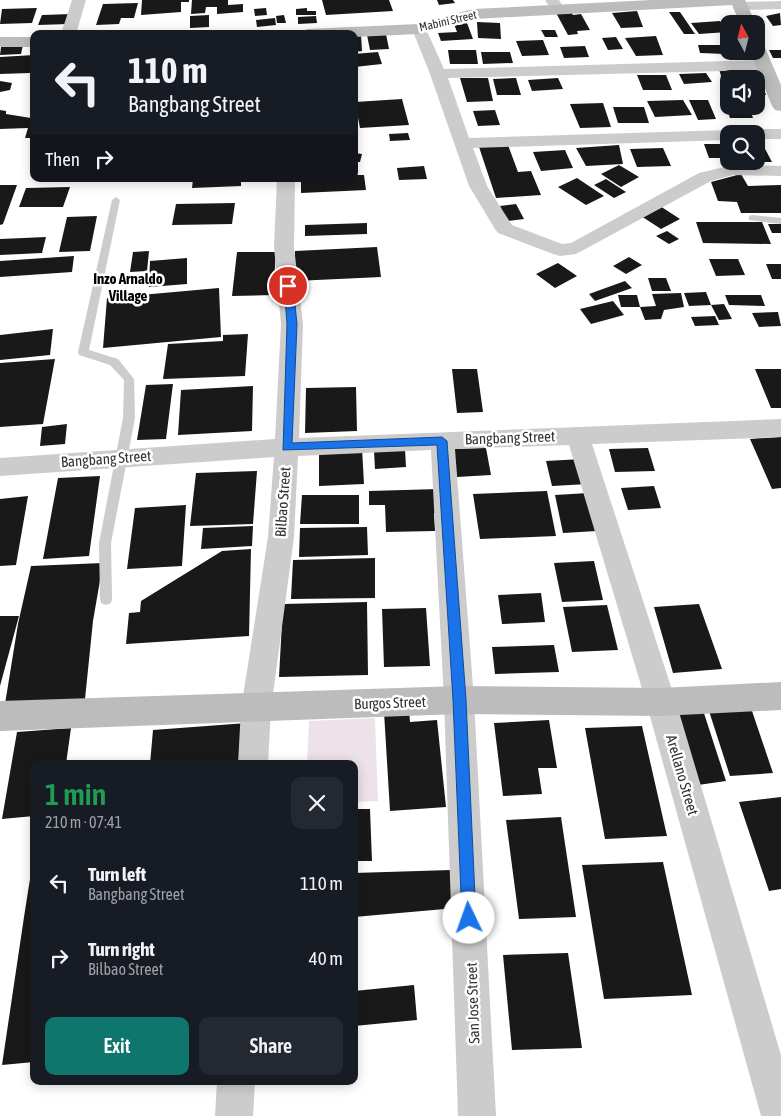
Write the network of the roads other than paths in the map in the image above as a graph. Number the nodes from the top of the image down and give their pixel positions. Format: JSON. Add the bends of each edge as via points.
{"nodes":[{"id":1,"x":79,"y":0,"type":"edge"},
{"id":2,"x":739,"y":3,"type":"edge"},
{"id":3,"x":554,"y":4,"type":"edge"},
{"id":4,"x":781,"y":5,"type":"edge"},
{"id":5,"x":744,"y":15,"type":"edge"},
{"id":6,"x":419,"y":29,"type":"junction"},
{"id":7,"x":69,"y":30,"type":"edge"},
{"id":8,"x":358,"y":32,"type":"edge"},
{"id":9,"x":0,"y":42,"type":"edge"},
{"id":10,"x":30,"y":42,"type":"edge"},
{"id":11,"x":762,"y":60,"type":"edge"},
{"id":12,"x":764,"y":65,"type":"junction"},
{"id":13,"x":438,"y":74,"type":"junction"},
{"id":14,"x":781,"y":106,"type":"edge"},
{"id":15,"x":765,"y":134,"type":"edge"},
{"id":16,"x":781,"y":134,"type":"edge"},
{"id":17,"x":720,"y":135,"type":"edge"},
{"id":18,"x":463,"y":143,"type":"junction"},
{"id":19,"x":781,"y":171,"type":"edge"},
{"id":20,"x":286,"y":182,"type":"edge"},
{"id":21,"x":116,"y":200,"type":"dead end"},
{"id":22,"x":752,"y":218,"type":"dead end"},
{"id":23,"x":781,"y":221,"type":"edge"},
{"id":24,"x":781,"y":428,"type":"edge"},
{"id":25,"x":578,"y":436,"type":"junction"},
{"id":26,"x":442,"y":441,"type":"junction"},
{"id":27,"x":287,"y":447,"type":"junction"},
{"id":28,"x":120,"y":457,"type":"junction"},
{"id":29,"x":0,"y":467,"type":"edge"},
{"id":30,"x":106,"y":599,"type":"dead end"},
{"id":31,"x":781,"y":696,"type":"edge"},
{"id":32,"x":460,"y":700,"type":"junction"},
{"id":33,"x":661,"y":702,"type":"junction"},
{"id":34,"x":256,"y":709,"type":"junction"},
{"id":35,"x":0,"y":716,"type":"edge"},
{"id":36,"x":253,"y":760,"type":"edge"},
{"id":37,"x":236,"y":1085,"type":"edge"},
{"id":38,"x":234,"y":1116,"type":"edge"},
{"id":39,"x":478,"y":1116,"type":"edge"},
{"id":40,"x":780,"y":1116,"type":"edge"}],
"edges":[{"from":1,"to":7,"type":"street"},
{"from":2,"to":3,"type":"main road","name":"Mabini Street"},
{"from":2,"to":4,"type":"street"},
{"from":2,"to":5,"type":"main road"},
{"from":3,"to":6,"type":"main road","name":"Mabini Street","via":[[473,14]]},
{"from":6,"to":8,"type":"main road","name":"Mabini Street"},
{"from":6,"to":13,"type":"street"},
{"from":9,"to":10,"type":"main road"},
{"from":11,"to":12,"type":"main road"},
{"from":12,"to":13,"type":"street"},
{"from":12,"to":14,"type":"main road"},
{"from":13,"to":18,"type":"street"},
{"from":15,"to":16,"type":"street"},
{"from":17,"to":18,"type":"street"},
{"from":18,"to":19,"type":"street","via":[[478,186],[505,229],[560,250],[576,248],[705,177],[733,170]]},
{"from":20,"to":27,"type":"street","name":"Bilbao Street","via":[[284,247],[292,324]]},
{"from":21,"to":28,"type":"lane","via":[[83,352],[114,362],[129,379],[129,418]]},
{"from":22,"to":23,"type":"lane"},
{"from":24,"to":25,"type":"street","name":"Bangbang Street"},
{"from":25,"to":26,"type":"street","name":"Bangbang Street"},
{"from":25,"to":33,"type":"street","name":"Arellano Street"},
{"from":26,"to":27,"type":"street","name":"Bangbang Street"},
{"from":26,"to":32,"type":"street","name":"San Jose Street"},
{"from":27,"to":28,"type":"street","name":"Bangbang Street"},
{"from":27,"to":34,"type":"street","name":"Bilbao Street","via":[[281,537]]},
{"from":28,"to":29,"type":"street","name":"Bangbang Street"},
{"from":28,"to":30,"type":"lane","via":[[105,543]]},
{"from":31,"to":33,"type":"main road","name":"Burgos Street"},
{"from":32,"to":33,"type":"main road","name":"Burgos Street"},
{"from":32,"to":34,"type":"main road","name":"Burgos Street"},
{"from":32,"to":39,"type":"street","name":"San Jose Street"},
{"from":33,"to":40,"type":"street","name":"Arellano Street"},
{"from":34,"to":35,"type":"main road","name":"Burgos Street"},
{"from":34,"to":36,"type":"street","name":"Bilbao Street"},
{"from":37,"to":38,"type":"street"}]}
